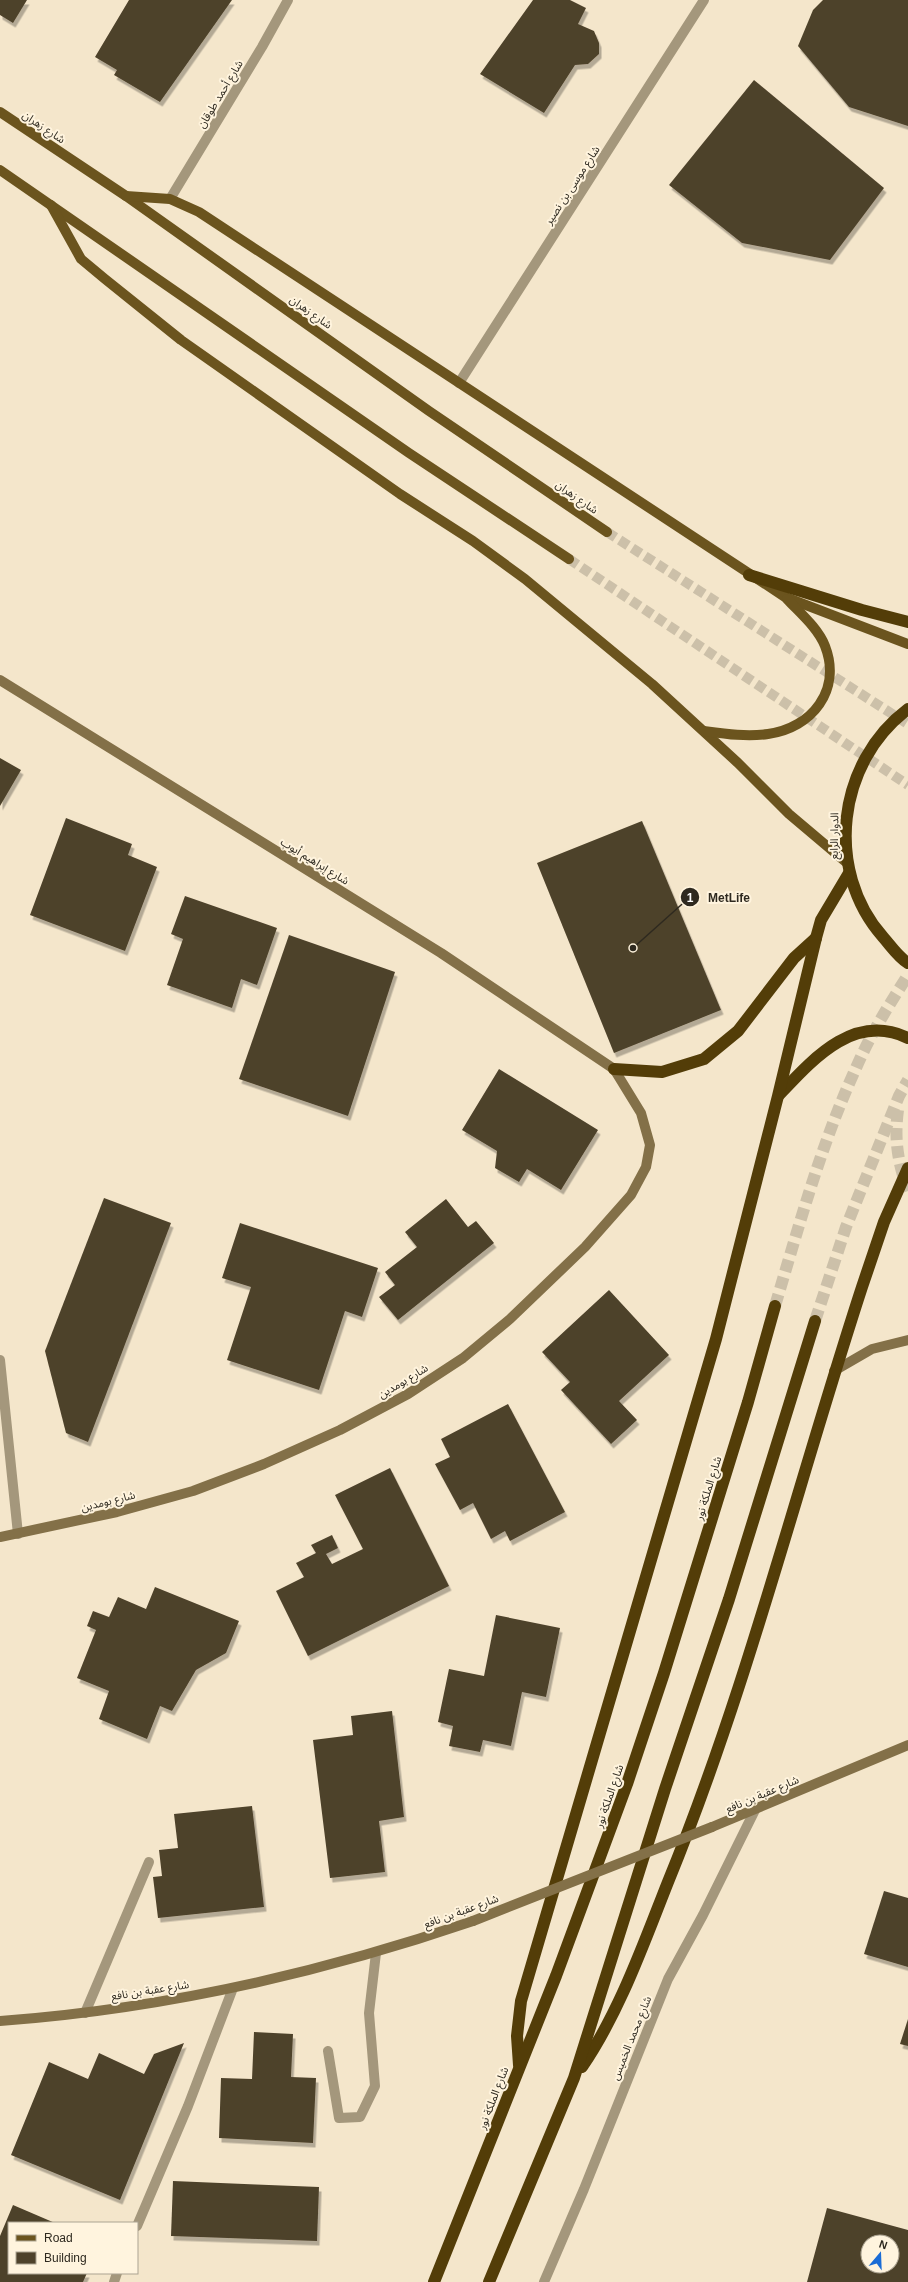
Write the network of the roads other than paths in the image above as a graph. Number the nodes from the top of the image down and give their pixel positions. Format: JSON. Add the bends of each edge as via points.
{"nodes":[{"id":1,"x":288,"y":0,"type":"edge"},
{"id":2,"x":704,"y":0,"type":"edge"},
{"id":3,"x":0,"y":112,"type":"edge"},
{"id":4,"x":0,"y":170,"type":"edge"},
{"id":5,"x":126,"y":196,"type":"junction"},
{"id":6,"x":170,"y":199,"type":"junction"},
{"id":7,"x":51,"y":205,"type":"junction"},
{"id":8,"x":459,"y":383,"type":"junction"},
{"id":9,"x":607,"y":532,"type":"tunnel mouth"},
{"id":10,"x":569,"y":559,"type":"tunnel mouth"},
{"id":11,"x":749,"y":575,"type":"junction"},
{"id":12,"x":785,"y":597,"type":"junction"},
{"id":13,"x":908,"y":622,"type":"edge"},
{"id":14,"x":908,"y":644,"type":"edge"},
{"id":15,"x":0,"y":680,"type":"edge"},
{"id":16,"x":908,"y":709,"type":"edge"},
{"id":17,"x":704,"y":731,"type":"junction"},
{"id":18,"x":848,"y":868,"type":"junction"},
{"id":19,"x":816,"y":938,"type":"junction"},
{"id":20,"x":908,"y":963,"type":"edge"},
{"id":21,"x":908,"y":1038,"type":"edge"},
{"id":22,"x":614,"y":1069,"type":"junction"},
{"id":23,"x":778,"y":1096,"type":"junction"},
{"id":24,"x":908,"y":1168,"type":"edge"},
{"id":25,"x":775,"y":1306,"type":"tunnel mouth"},
{"id":26,"x":815,"y":1321,"type":"tunnel mouth"},
{"id":27,"x":908,"y":1340,"type":"edge"},
{"id":28,"x":0,"y":1360,"type":"edge"},
{"id":29,"x":834,"y":1371,"type":"junction"},
{"id":30,"x":18,"y":1534,"type":"junction"},
{"id":31,"x":0,"y":1537,"type":"edge"},
{"id":32,"x":908,"y":1745,"type":"edge"},
{"id":33,"x":755,"y":1810,"type":"junction"},
{"id":34,"x":149,"y":1862,"type":"dead end"},
{"id":35,"x":376,"y":1953,"type":"junction"},
{"id":36,"x":233,"y":1988,"type":"junction"},
{"id":37,"x":85,"y":2013,"type":"junction"},
{"id":38,"x":0,"y":2021,"type":"edge"},
{"id":39,"x":328,"y":2051,"type":"dead end"},
{"id":40,"x":519,"y":2065,"type":"junction"},
{"id":41,"x":574,"y":2078,"type":"junction"},
{"id":42,"x":138,"y":2224,"type":"edge"},
{"id":43,"x":434,"y":2282,"type":"edge"},
{"id":44,"x":489,"y":2282,"type":"edge"},
{"id":45,"x":544,"y":2282,"type":"edge"}],
"edges":[{"from":1,"to":6,"type":"street","name":"شارع أحمد طوقان"},
{"from":2,"to":8,"type":"street","name":"شارع موسى بن نصير"},
{"from":3,"to":5,"type":"main road","name":"شارع زهران"},
{"from":4,"to":7,"type":"main road"},
{"from":5,"to":6,"type":"main road"},
{"from":5,"to":9,"type":"main road","name":"شارع زهران","via":[[429,411]]},
{"from":6,"to":8,"type":"main road","via":[[199,212]]},
{"from":7,"to":10,"type":"main road","via":[[410,454]]},
{"from":7,"to":17,"type":"main road","via":[[81,259],[105,279],[188,344],[525,579],[603,642]]},
{"from":8,"to":11,"type":"main road"},
{"from":11,"to":12,"type":"main road"},
{"from":11,"to":13,"type":"highway"},
{"from":12,"to":14,"type":"main road"},
{"from":12,"to":17,"type":"main road","via":[[814,628],[825,646],[831,678],[825,697],[804,721],[770,734],[751,736]]},
{"from":15,"to":22,"type":"street","name":"شارع إبراهيم أيوب","via":[[441,953]]},
{"from":16,"to":18,"type":"highway","name":"الدوار الرابع","via":[[890,723],[861,764],[846,813]]},
{"from":17,"to":18,"type":"main road"},
{"from":18,"to":19,"type":"highway","via":[[821,920]]},
{"from":18,"to":20,"type":"highway","name":"الدوار الرابع","via":[[869,921]]},
{"from":19,"to":22,"type":"highway","via":[[794,958],[738,1031],[704,1059],[662,1072]]},
{"from":19,"to":23,"type":"highway"},
{"from":21,"to":23,"type":"highway","via":[[897,1032],[879,1029],[861,1031],[845,1037],[810,1063]]},
{"from":22,"to":30,"type":"street","name":"شارع بومدين","via":[[641,1113],[649,1137],[649,1158],[641,1179],[631,1195],[585,1247],[510,1319],[463,1358],[388,1405],[264,1464],[193,1491],[117,1512]]},
{"from":23,"to":40,"type":"highway","via":[[716,1339],[522,2001],[517,2036]]},
{"from":24,"to":29,"type":"highway","via":[[884,1222]]},
{"from":25,"to":40,"type":"highway","name":"شارع الملكة نور","via":[[718,1500],[627,1784],[581,1913]]},
{"from":26,"to":41,"type":"highway"},
{"from":27,"to":29,"type":"street","via":[[872,1349]]},
{"from":28,"to":30,"type":"street"},
{"from":29,"to":41,"type":"highway","via":[[756,1630],[686,1838],[620,1999],[591,2054]]},
{"from":30,"to":31,"type":"street","name":"شارع بومدين"},
{"from":32,"to":33,"type":"street","name":"شارع عقبة بن نافع"},
{"from":33,"to":35,"type":"street","name":"شارع عقبة بن نافع","bridge":true,"via":[[473,1921]]},
{"from":33,"to":45,"type":"street","name":"شارع محمد الخميس","via":[[668,1979]]},
{"from":34,"to":37,"type":"street"},
{"from":35,"to":36,"type":"street","name":"شارع عقبة بن نافع","via":[[308,1972]]},
{"from":35,"to":39,"type":"street","via":[[369,2013],[375,2086],[360,2117],[339,2118]]},
{"from":36,"to":37,"type":"street","name":"شارع عقبة بن نافع"},
{"from":36,"to":42,"type":"street","via":[[188,2106]]},
{"from":37,"to":38,"type":"street","name":"شارع عقبة بن نافع"},
{"from":40,"to":43,"type":"highway","name":"شارع الملكة نور"},
{"from":41,"to":44,"type":"highway"}]}
